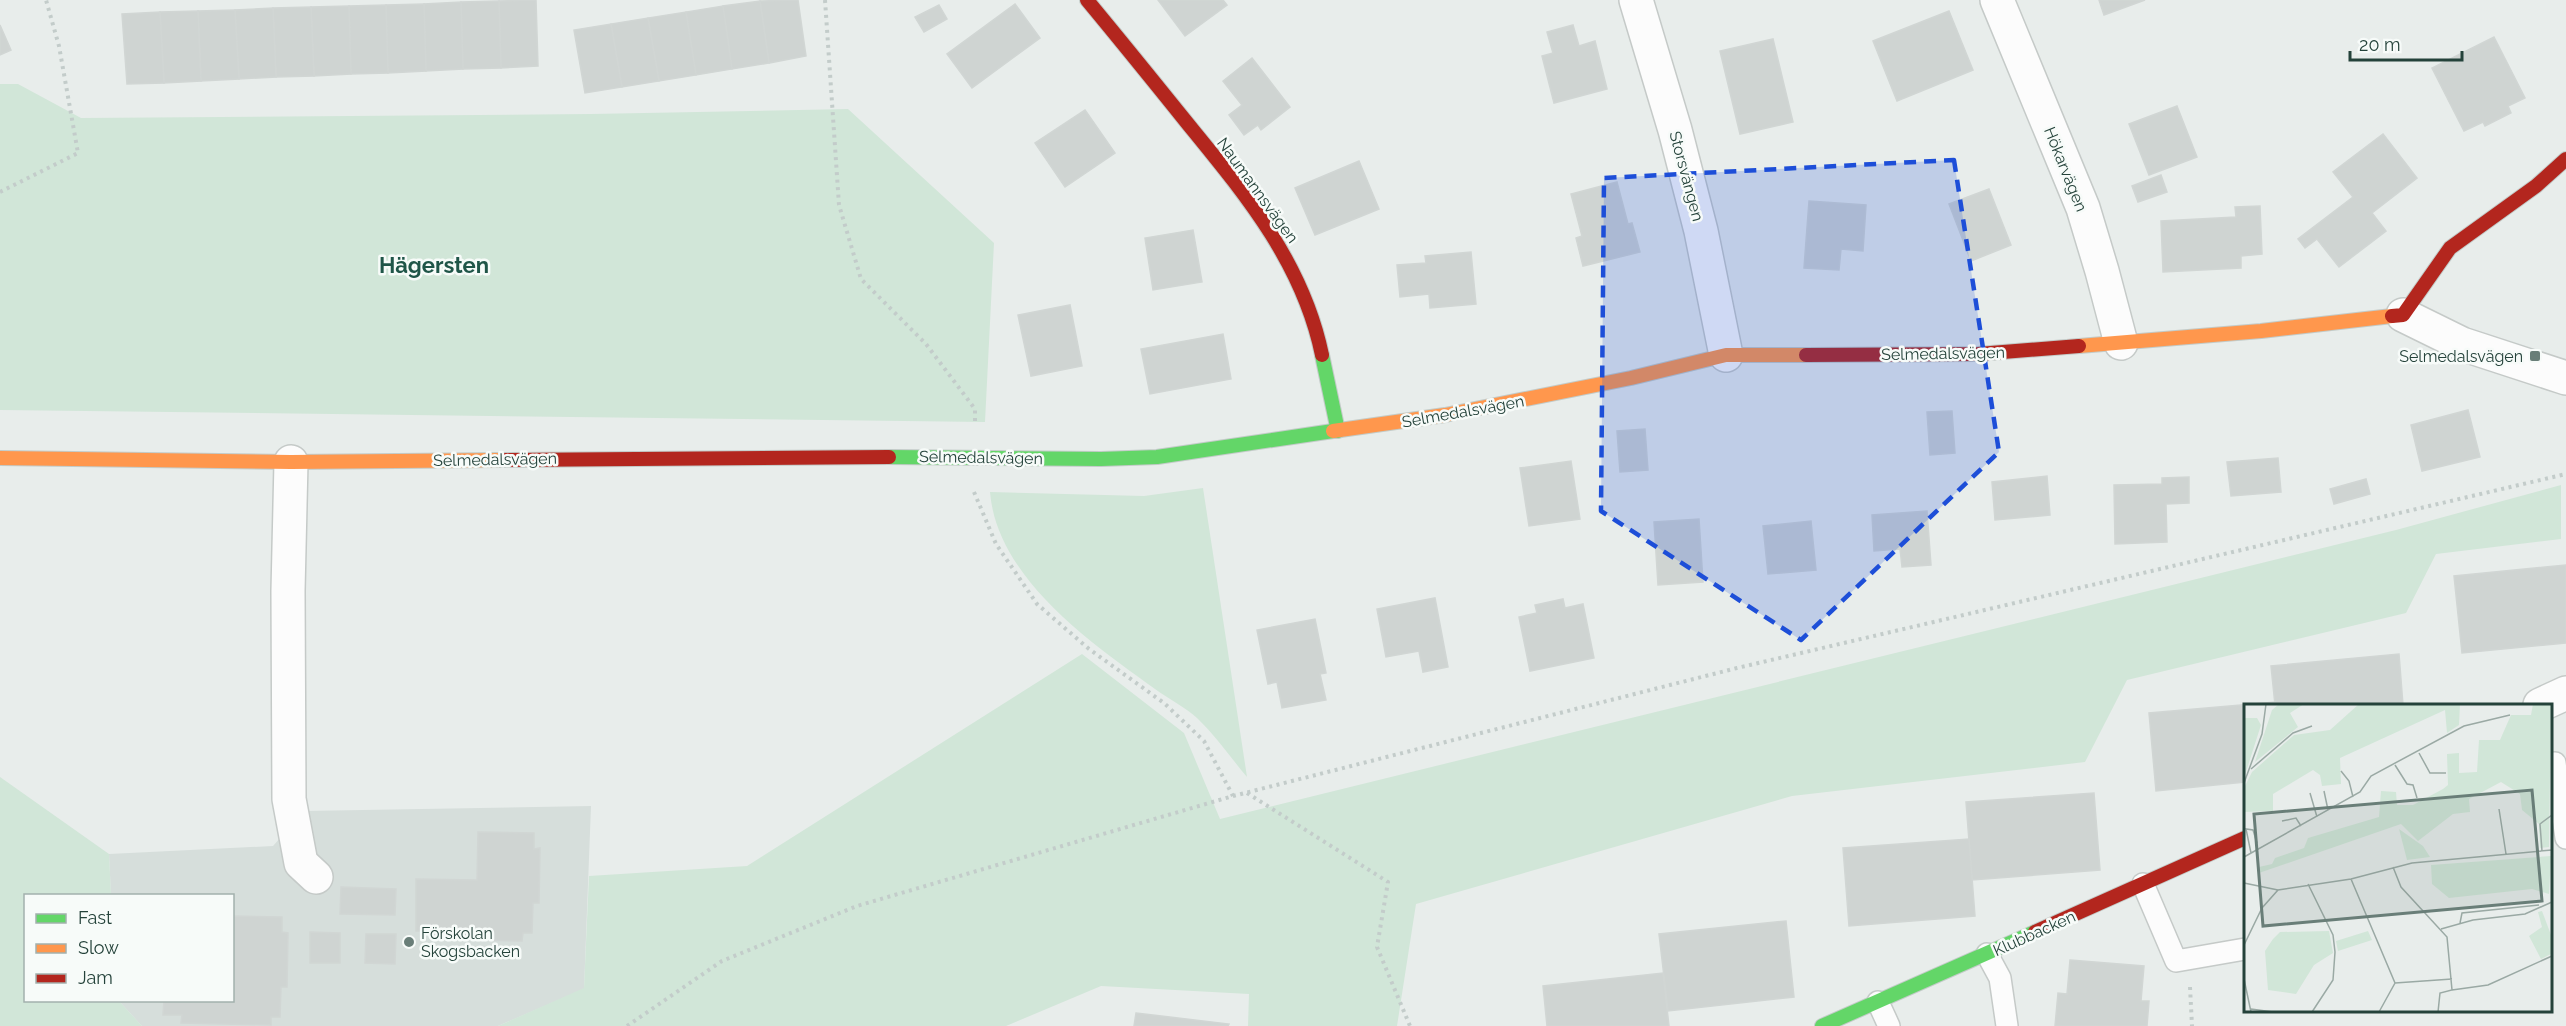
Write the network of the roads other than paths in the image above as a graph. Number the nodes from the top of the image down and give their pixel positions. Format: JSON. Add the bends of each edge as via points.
{"nodes":[{"id":1,"x":1088,"y":0,"type":"edge"},
{"id":2,"x":1636,"y":0,"type":"edge"},
{"id":3,"x":1997,"y":0,"type":"edge"},
{"id":4,"x":2566,"y":159,"type":"edge"},
{"id":5,"x":2403,"y":315,"type":"junction"},
{"id":6,"x":2121,"y":344,"type":"junction"},
{"id":7,"x":1726,"y":355,"type":"junction"},
{"id":8,"x":2566,"y":378,"type":"edge"},
{"id":9,"x":1338,"y":431,"type":"junction"},
{"id":10,"x":0,"y":458,"type":"edge"},
{"id":11,"x":291,"y":462,"type":"junction"},
{"id":12,"x":2566,"y":693,"type":"edge"},
{"id":13,"x":2542,"y":704,"type":"edge"},
{"id":14,"x":2555,"y":763,"type":"dead end"},
{"id":15,"x":2244,"y":838,"type":"edge"},
{"id":16,"x":2566,"y":838,"type":"edge"},
{"id":17,"x":316,"y":877,"type":"dead end"},
{"id":18,"x":2143,"y":884,"type":"junction"},
{"id":19,"x":2244,"y":950,"type":"edge"},
{"id":20,"x":1986,"y":954,"type":"junction"},
{"id":21,"x":1878,"y":1002,"type":"junction"},
{"id":22,"x":1822,"y":1026,"type":"edge"},
{"id":23,"x":1889,"y":1026,"type":"edge"},
{"id":24,"x":2007,"y":1026,"type":"edge"}],
"edges":[{"from":1,"to":9,"type":"street","name":"Naumannsvägen","via":[[1281,246],[1307,301]]},
{"from":2,"to":7,"type":"street","name":"Storsvängen","via":[[1701,231]]},
{"from":3,"to":6,"type":"street","name":"Hökarvägen","via":[[2083,208]]},
{"from":4,"to":5,"type":"street","via":[[2536,186],[2450,248]]},
{"from":5,"to":6,"type":"street","name":"Selmedalsvägen"},
{"from":5,"to":8,"type":"street","via":[[2462,344]]},
{"from":6,"to":7,"type":"street","name":"Selmedalsvägen","via":[[1978,354]]},
{"from":7,"to":9,"type":"street","name":"Selmedalsvägen","via":[[1518,402]]},
{"from":9,"to":11,"type":"street","name":"Selmedalsvägen","via":[[1157,457],[1101,459],[963,456]]},
{"from":10,"to":11,"type":"street","name":"Selmedalsvägen"},
{"from":11,"to":17,"type":"street","via":[[289,799],[301,864]]},
{"from":12,"to":13,"type":"street"},
{"from":14,"to":16,"type":"lane"},
{"from":15,"to":18,"type":"street","name":"Klubbacken"},
{"from":18,"to":19,"type":"lane","via":[[2176,961]]},
{"from":18,"to":20,"type":"street","name":"Klubbacken"},
{"from":20,"to":21,"type":"street","name":"Klubbacken"},
{"from":20,"to":24,"type":"lane","via":[[2000,978]]},
{"from":21,"to":22,"type":"street","name":"Klubbacken"},
{"from":21,"to":23,"type":"lane"}]}
